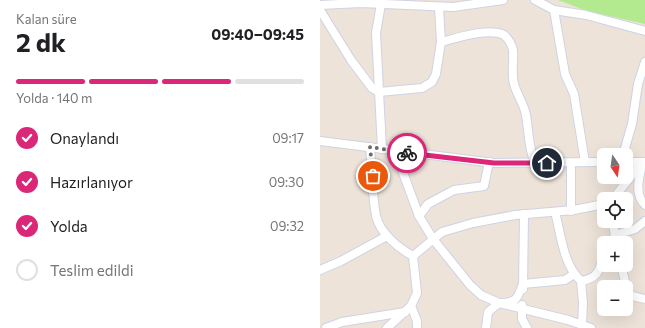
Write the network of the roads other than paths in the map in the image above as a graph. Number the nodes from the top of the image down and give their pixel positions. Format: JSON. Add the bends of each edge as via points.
{"nodes":[{"id":1,"x":503,"y":0,"type":"edge"},
{"id":2,"x":535,"y":0,"type":"edge"},
{"id":3,"x":380,"y":4,"type":"junction"},
{"id":4,"x":320,"y":5,"type":"edge"},
{"id":5,"x":439,"y":6,"type":"junction"},
{"id":6,"x":320,"y":10,"type":"edge"},
{"id":7,"x":554,"y":10,"type":"junction"},
{"id":8,"x":645,"y":31,"type":"edge"},
{"id":9,"x":441,"y":42,"type":"junction"},
{"id":10,"x":645,"y":62,"type":"edge"},
{"id":11,"x":379,"y":92,"type":"junction"},
{"id":12,"x":320,"y":141,"type":"edge"},
{"id":13,"x":370,"y":147,"type":"junction"},
{"id":14,"x":625,"y":148,"type":"edge"},
{"id":15,"x":382,"y":149,"type":"junction"},
{"id":16,"x":394,"y":151,"type":"junction"},
{"id":17,"x":489,"y":162,"type":"junction"},
{"id":18,"x":571,"y":162,"type":"junction"},
{"id":19,"x":585,"y":162,"type":"junction"},
{"id":20,"x":597,"y":162,"type":"edge"},
{"id":21,"x":633,"y":162,"type":"edge"},
{"id":22,"x":644,"y":162,"type":"edge"},
{"id":23,"x":535,"y":163,"type":"junction"},
{"id":24,"x":619,"y":192,"type":"edge"},
{"id":25,"x":597,"y":205,"type":"edge"},
{"id":26,"x":645,"y":205,"type":"edge"},
{"id":27,"x":571,"y":211,"type":"junction"},
{"id":28,"x":555,"y":212,"type":"junction"},
{"id":29,"x":524,"y":214,"type":"junction"},
{"id":30,"x":419,"y":216,"type":"junction"},
{"id":31,"x":645,"y":221,"type":"edge"},
{"id":32,"x":387,"y":236,"type":"junction"},
{"id":33,"x":621,"y":236,"type":"edge"},
{"id":34,"x":433,"y":239,"type":"junction"},
{"id":35,"x":413,"y":256,"type":"junction"},
{"id":36,"x":320,"y":270,"type":"edge"},
{"id":37,"x":598,"y":272,"type":"edge"},
{"id":38,"x":623,"y":272,"type":"edge"},
{"id":39,"x":574,"y":274,"type":"junction"},
{"id":40,"x":581,"y":280,"type":"junction"},
{"id":41,"x":523,"y":284,"type":"junction"},
{"id":42,"x":481,"y":295,"type":"junction"},
{"id":43,"x":645,"y":299,"type":"edge"},
{"id":44,"x":499,"y":303,"type":"junction"},
{"id":45,"x":408,"y":309,"type":"junction"},
{"id":46,"x":521,"y":309,"type":"junction"},
{"id":47,"x":488,"y":312,"type":"junction"},
{"id":48,"x":522,"y":319,"type":"junction"},
{"id":49,"x":582,"y":325,"type":"junction"},
{"id":50,"x":326,"y":328,"type":"edge"},
{"id":51,"x":387,"y":328,"type":"edge"},
{"id":52,"x":417,"y":328,"type":"edge"},
{"id":53,"x":486,"y":328,"type":"edge"},
{"id":54,"x":519,"y":328,"type":"edge"},
{"id":55,"x":527,"y":328,"type":"edge"},
{"id":56,"x":591,"y":328,"type":"edge"}],
"edges":[{"from":1,"to":5,"type":"street","via":[[453,7]]},
{"from":2,"to":7,"type":"street"},
{"from":3,"to":4,"type":"street"},
{"from":3,"to":5,"type":"street"},
{"from":3,"to":11,"type":"street","via":[[376,33]]},
{"from":5,"to":9,"type":"street"},
{"from":6,"to":11,"type":"street","via":[[351,60],[372,88]]},
{"from":7,"to":8,"type":"street","via":[[586,15]]},
{"from":7,"to":19,"type":"street","via":[[566,74],[574,94]]},
{"from":9,"to":11,"type":"street","via":[[436,74],[432,82],[422,88]]},
{"from":9,"to":23,"type":"street","via":[[489,31],[504,35],[510,41],[513,50],[511,70],[517,95],[524,106],[530,150]]},
{"from":10,"to":14,"type":"street"},
{"from":11,"to":15,"type":"street"},
{"from":12,"to":13,"type":"street"},
{"from":13,"to":15,"type":"street"},
{"from":13,"to":32,"type":"street","via":[[376,217]]},
{"from":15,"to":16,"type":"street"},
{"from":16,"to":17,"type":"street"},
{"from":16,"to":30,"type":"street"},
{"from":17,"to":23,"type":"street"},
{"from":17,"to":30,"type":"street","via":[[484,186],[454,190],[428,204]]},
{"from":18,"to":19,"type":"street"},
{"from":18,"to":23,"type":"street"},
{"from":18,"to":27,"type":"street"},
{"from":19,"to":20,"type":"street"},
{"from":21,"to":22,"type":"street"},
{"from":22,"to":24,"type":"street"},
{"from":22,"to":26,"type":"street","via":[[637,185]]},
{"from":25,"to":27,"type":"street"},
{"from":27,"to":28,"type":"street"},
{"from":28,"to":29,"type":"street"},
{"from":28,"to":39,"type":"street","via":[[568,263]]},
{"from":29,"to":34,"type":"street","via":[[473,223],[442,232]]},
{"from":29,"to":41,"type":"street"},
{"from":30,"to":34,"type":"street"},
{"from":31,"to":33,"type":"street"},
{"from":32,"to":35,"type":"street","via":[[401,250]]},
{"from":32,"to":36,"type":"street"},
{"from":34,"to":35,"type":"street"},
{"from":34,"to":42,"type":"street","via":[[460,274]]},
{"from":35,"to":45,"type":"street","via":[[416,293]]},
{"from":37,"to":40,"type":"street","via":[[590,279]]},
{"from":38,"to":43,"type":"street","via":[[627,290],[632,296]]},
{"from":39,"to":40,"type":"street"},
{"from":39,"to":41,"type":"street","via":[[565,280]]},
{"from":40,"to":49,"type":"street"},
{"from":41,"to":44,"type":"street","via":[[518,298],[511,303]]},
{"from":41,"to":46,"type":"street"},
{"from":42,"to":44,"type":"street"},
{"from":42,"to":47,"type":"street"},
{"from":44,"to":46,"type":"street"},
{"from":44,"to":47,"type":"street"},
{"from":45,"to":50,"type":"street","via":[[342,322]]},
{"from":45,"to":51,"type":"street"},
{"from":45,"to":52,"type":"street","via":[[417,320]]},
{"from":46,"to":48,"type":"street"},
{"from":46,"to":49,"type":"street"},
{"from":47,"to":53,"type":"street"},
{"from":48,"to":54,"type":"street"},
{"from":48,"to":55,"type":"street"},
{"from":49,"to":56,"type":"street"}]}
